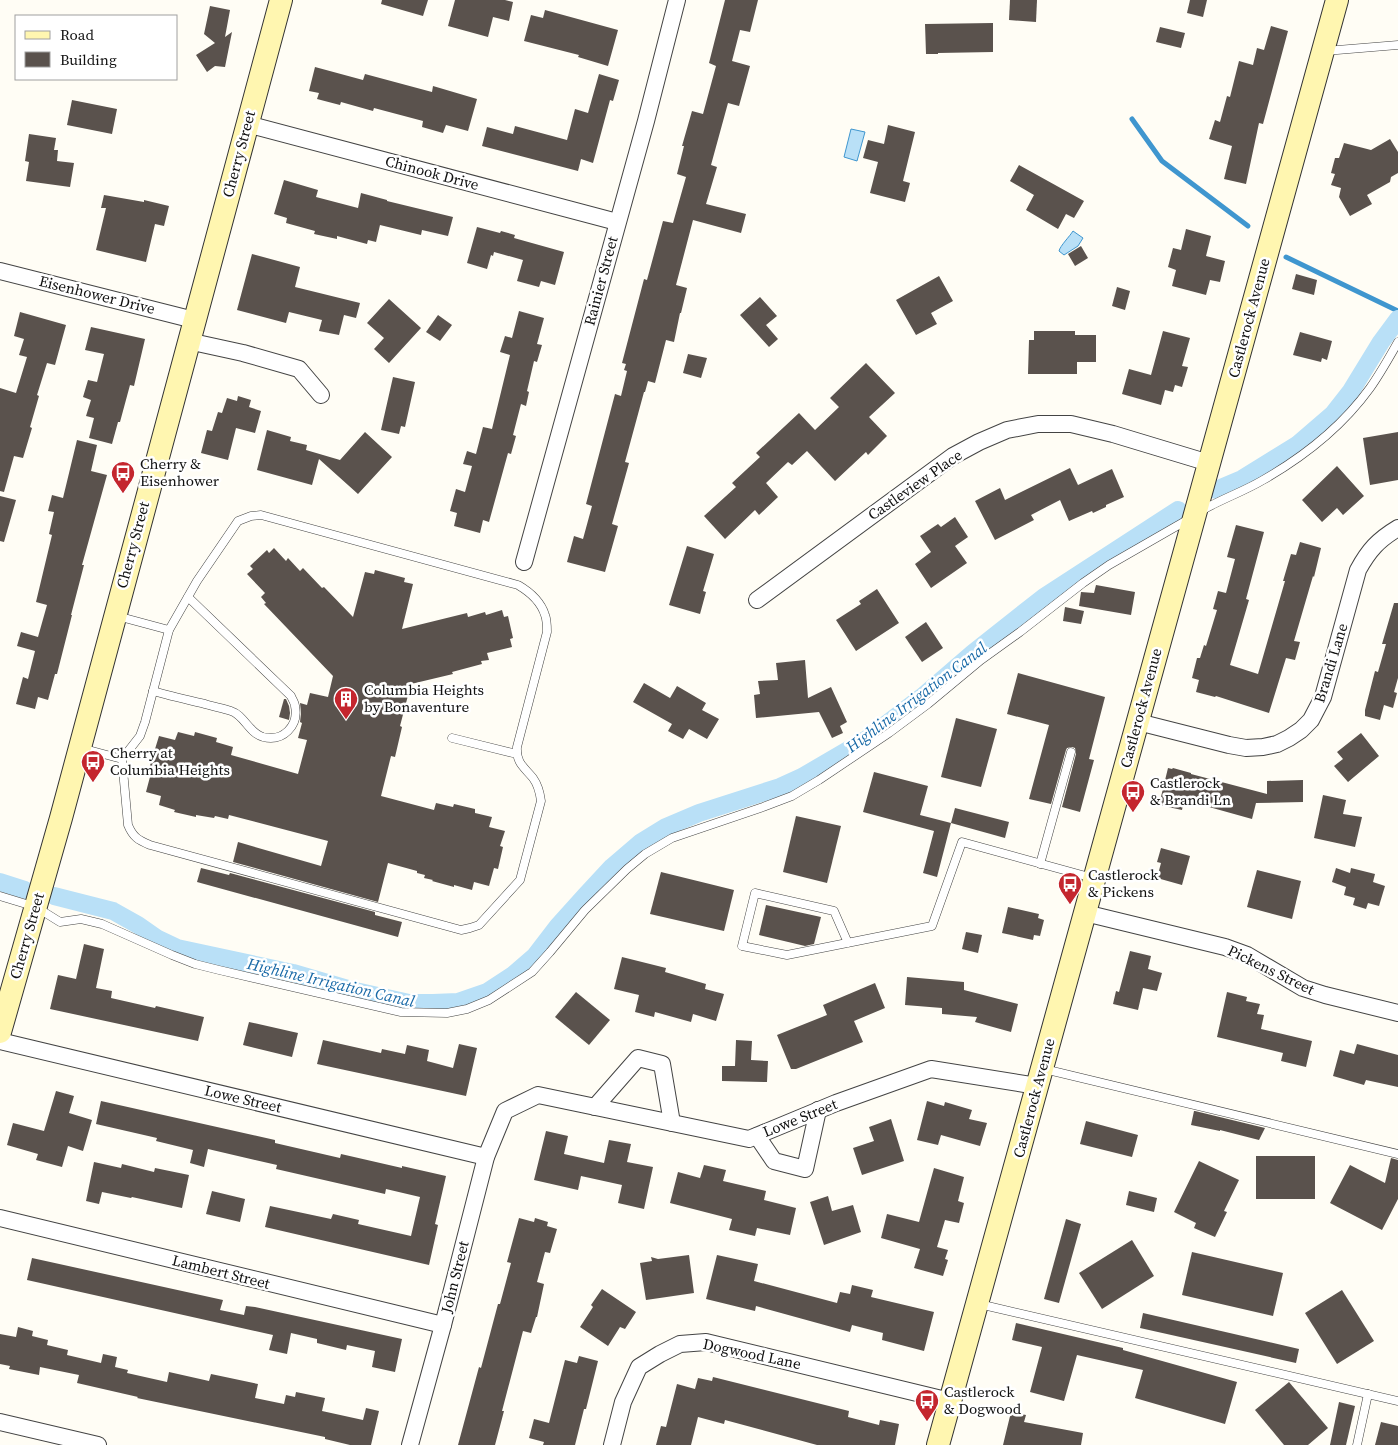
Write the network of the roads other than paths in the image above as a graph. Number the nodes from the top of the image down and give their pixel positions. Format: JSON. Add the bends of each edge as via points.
{"nodes":[{"id":1,"x":280,"y":0,"type":"edge"},
{"id":2,"x":1337,"y":0,"type":"edge"},
{"id":3,"x":674,"y":1,"type":"edge"},
{"id":4,"x":1398,"y":44,"type":"edge"},
{"id":5,"x":1323,"y":51,"type":"junction"},
{"id":6,"x":247,"y":124,"type":"junction"},
{"id":7,"x":617,"y":222,"type":"junction"},
{"id":8,"x":0,"y":271,"type":"edge"},
{"id":9,"x":191,"y":330,"type":"junction"},
{"id":10,"x":1398,"y":342,"type":"edge"},
{"id":11,"x":321,"y":395,"type":"dead end"},
{"id":12,"x":1209,"y":463,"type":"junction"},
{"id":13,"x":1195,"y":516,"type":"junction"},
{"id":14,"x":1398,"y":528,"type":"edge"},
{"id":15,"x":524,"y":562,"type":"dead end"},
{"id":16,"x":188,"y":597,"type":"junction"},
{"id":17,"x":757,"y":600,"type":"dead end"},
{"id":18,"x":114,"y":615,"type":"junction"},
{"id":19,"x":169,"y":630,"type":"junction"},
{"id":20,"x":153,"y":691,"type":"junction"},
{"id":21,"x":1138,"y":722,"type":"junction"},
{"id":22,"x":452,"y":738,"type":"dead end"},
{"id":23,"x":79,"y":748,"type":"junction"},
{"id":24,"x":1071,"y":752,"type":"dead end"},
{"id":25,"x":517,"y":754,"type":"junction"},
{"id":26,"x":122,"y":759,"type":"junction"},
{"id":27,"x":1040,"y":864,"type":"junction"},
{"id":28,"x":1095,"y":878,"type":"junction"},
{"id":29,"x":0,"y":896,"type":"edge"},
{"id":30,"x":36,"y":907,"type":"junction"},
{"id":31,"x":1085,"y":913,"type":"junction"},
{"id":32,"x":848,"y":943,"type":"junction"},
{"id":33,"x":1398,"y":1013,"type":"edge"},
{"id":34,"x":0,"y":1032,"type":"edge"},
{"id":35,"x":0,"y":1041,"type":"edge"},
{"id":36,"x":1040,"y":1077,"type":"junction"},
{"id":37,"x":595,"y":1107,"type":"junction"},
{"id":38,"x":818,"y":1110,"type":"junction"},
{"id":39,"x":505,"y":1111,"type":"joint"},
{"id":40,"x":672,"y":1123,"type":"junction"},
{"id":41,"x":757,"y":1136,"type":"junction"},
{"id":42,"x":1398,"y":1154,"type":"edge"},
{"id":43,"x":486,"y":1157,"type":"junction"},
{"id":44,"x":0,"y":1218,"type":"edge"},
{"id":45,"x":977,"y":1304,"type":"junction"},
{"id":46,"x":443,"y":1325,"type":"junction"},
{"id":47,"x":1368,"y":1394,"type":"junction"},
{"id":48,"x":1398,"y":1400,"type":"edge"},
{"id":49,"x":950,"y":1401,"type":"junction"},
{"id":50,"x":0,"y":1422,"type":"edge"},
{"id":51,"x":98,"y":1445,"type":"edge"},
{"id":52,"x":410,"y":1445,"type":"edge"},
{"id":53,"x":612,"y":1445,"type":"edge"},
{"id":54,"x":938,"y":1445,"type":"edge"},
{"id":55,"x":1357,"y":1445,"type":"edge"}],
"edges":[{"from":1,"to":6,"type":"street","name":"Cherry Street"},
{"from":2,"to":5,"type":"street","name":"Castlerock Avenue"},
{"from":3,"to":7,"type":"street","name":"Rainier Street"},
{"from":4,"to":5,"type":"lane"},
{"from":5,"to":12,"type":"street","name":"Castlerock Avenue"},
{"from":6,"to":7,"type":"street","name":"Chinook Drive"},
{"from":6,"to":9,"type":"street","name":"Cherry Street"},
{"from":7,"to":15,"type":"street","name":"Rainier Street"},
{"from":8,"to":9,"type":"street","name":"Eisenhower Drive"},
{"from":9,"to":11,"type":"street","name":"Eisenhower Drive","via":[[243,353],[298,369]]},
{"from":9,"to":18,"type":"street","name":"Cherry Street"},
{"from":10,"to":13,"type":"lane","via":[[1371,387],[1335,429],[1262,481],[1214,503]]},
{"from":12,"to":13,"type":"street","name":"Castlerock Avenue"},
{"from":12,"to":17,"type":"street","name":"Castleview Place","via":[[1071,424],[1038,424],[1007,430],[953,456]]},
{"from":13,"to":21,"type":"street","name":"Castlerock Avenue"},
{"from":13,"to":30,"type":"lane","via":[[1083,583],[980,660],[928,704],[819,780],[792,796],[672,838],[645,854],[586,910],[532,972],[490,1000],[466,1009],[447,1013],[401,1012],[294,988],[194,964],[102,924],[81,920],[60,922]]},
{"from":14,"to":21,"type":"street","name":"Brandi Lane","via":[[1376,544],[1358,570],[1323,697],[1311,720],[1301,730],[1277,744],[1246,748]]},
{"from":16,"to":19,"type":"lane"},
{"from":16,"to":20,"type":"lane","via":[[291,696],[295,706],[291,728],[280,737],[262,737],[234,712]]},
{"from":16,"to":25,"type":"lane","via":[[238,521],[251,516],[261,516],[518,585],[537,600],[546,616],[547,632]]},
{"from":18,"to":19,"type":"lane"},
{"from":18,"to":23,"type":"street","name":"Cherry Street"},
{"from":19,"to":20,"type":"lane"},
{"from":20,"to":26,"type":"lane","via":[[140,736]]},
{"from":21,"to":28,"type":"street","name":"Castlerock Avenue"},
{"from":22,"to":25,"type":"lane"},
{"from":23,"to":26,"type":"lane"},
{"from":23,"to":30,"type":"street","name":"Cherry Street"},
{"from":24,"to":27,"type":"lane"},
{"from":25,"to":26,"type":"lane","via":[[534,779],[541,801],[520,880],[479,925],[461,930],[140,840],[128,825]]},
{"from":27,"to":28,"type":"lane"},
{"from":27,"to":32,"type":"lane","via":[[962,842],[932,926]]},
{"from":28,"to":31,"type":"street","name":"Castlerock Avenue"},
{"from":29,"to":30,"type":"lane"},
{"from":30,"to":34,"type":"street","name":"Cherry Street"},
{"from":31,"to":33,"type":"street","name":"Pickens Street","via":[[1225,947],[1247,955],[1302,988]]},
{"from":31,"to":36,"type":"street","name":"Castlerock Avenue"},
{"from":32,"to":32,"type":"lane","via":[[787,955],[742,946],[754,893],[834,911]]},
{"from":35,"to":43,"type":"street","name":"Lowe Street"},
{"from":36,"to":38,"type":"street","name":"Lowe Street","via":[[931,1069]]},
{"from":36,"to":42,"type":"lane"},
{"from":36,"to":45,"type":"street","name":"Castlerock Avenue"},
{"from":37,"to":39,"type":"street","name":"Lowe Street","via":[[538,1095]]},
{"from":37,"to":40,"type":"street","name":"Lowe Street"},
{"from":37,"to":40,"type":"street","via":[[638,1058],[662,1064]]},
{"from":38,"to":41,"type":"street","name":"Lowe Street"},
{"from":38,"to":41,"type":"street","via":[[805,1169],[774,1161]]},
{"from":39,"to":43,"type":"street","name":"John Street"},
{"from":40,"to":41,"type":"street","name":"Lowe Street","via":[[749,1139]]},
{"from":43,"to":46,"type":"street","name":"John Street"},
{"from":44,"to":46,"type":"street","name":"Lambert Street"},
{"from":45,"to":47,"type":"lane"},
{"from":45,"to":49,"type":"street","name":"Castlerock Avenue"},
{"from":46,"to":52,"type":"street","name":"John Street"},
{"from":47,"to":48,"type":"lane"},
{"from":47,"to":55,"type":"lane"},
{"from":49,"to":53,"type":"street","name":"Dogwood Lane","via":[[706,1342],[680,1344],[639,1367],[623,1402]]},
{"from":49,"to":54,"type":"street","name":"Castlerock Avenue"},
{"from":50,"to":51,"type":"street"}]}
